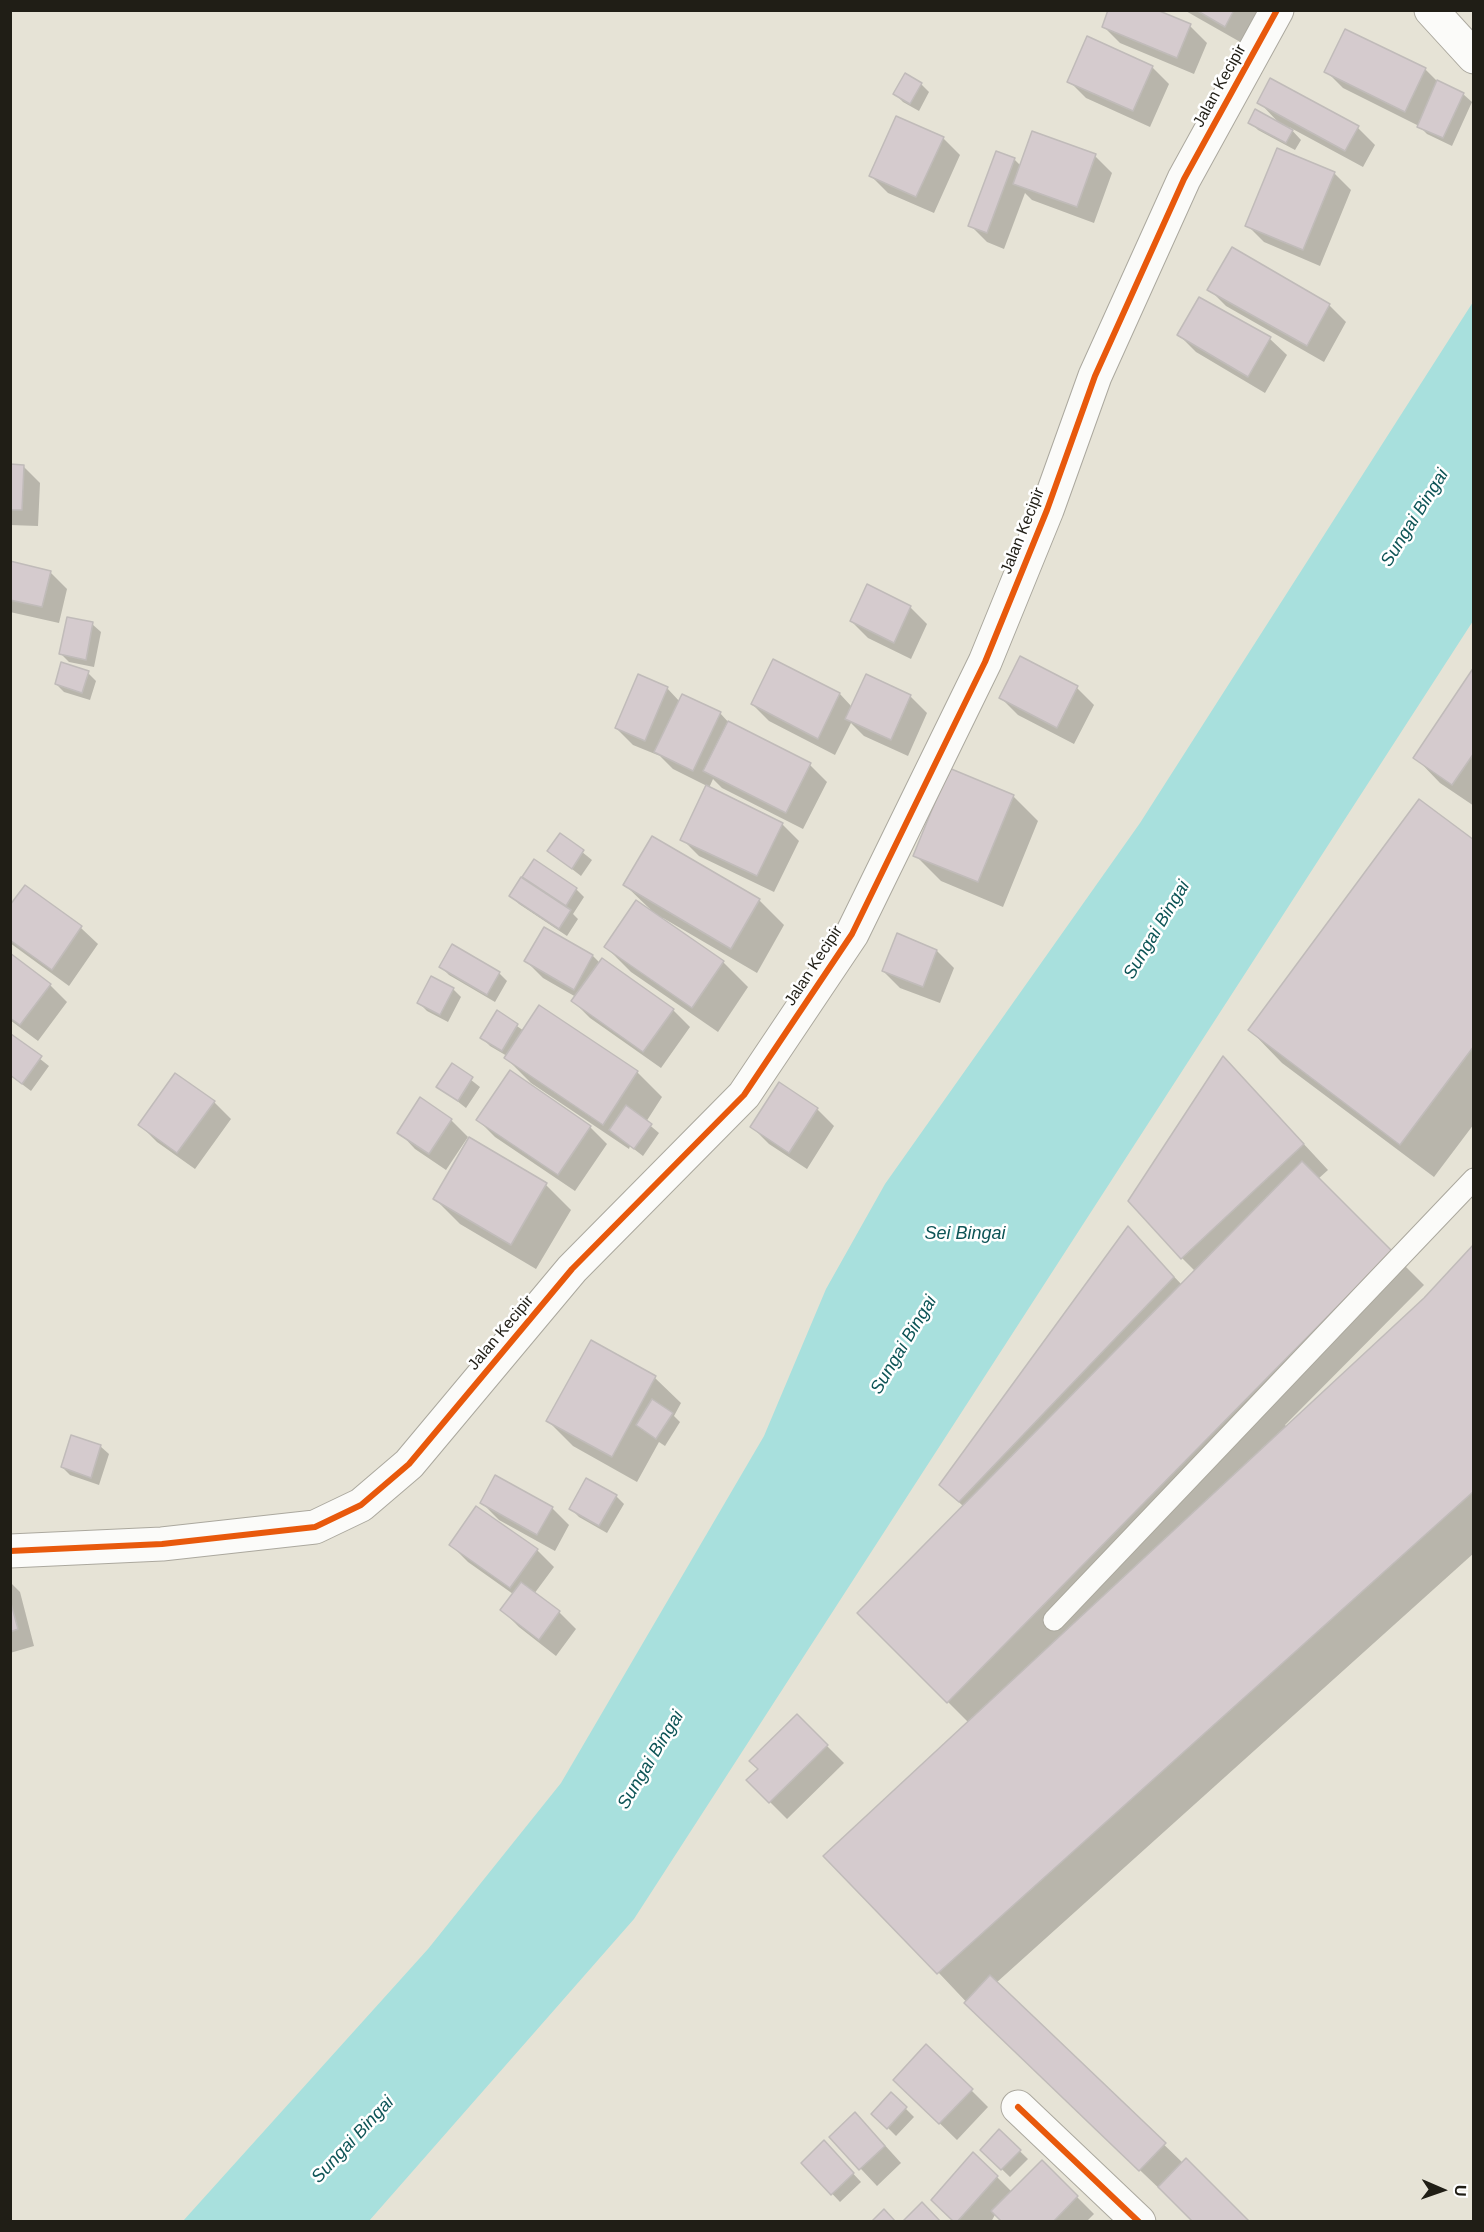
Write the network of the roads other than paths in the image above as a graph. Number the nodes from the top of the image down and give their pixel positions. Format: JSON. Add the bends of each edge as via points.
{"nodes":[{"id":1,"x":1277,"y":10,"type":"edge"},
{"id":2,"x":1431,"y":10,"type":"edge"},
{"id":3,"x":1473,"y":57,"type":"edge"},
{"id":4,"x":1473,"y":1179,"type":"edge"},
{"id":5,"x":10,"y":1551,"type":"edge"},
{"id":6,"x":1054,"y":1620,"type":"dead end"},
{"id":7,"x":1018,"y":2107,"type":"dead end"},
{"id":8,"x":1139,"y":2222,"type":"edge"}],
"edges":[{"from":1,"to":5,"type":"street","name":"Jalan Kecipir","via":[[1174,201],[1095,376],[1047,510],[985,662],[852,934],[744,1095],[572,1269],[409,1464],[361,1505],[315,1527],[162,1544]]},
{"from":2,"to":3,"type":"street"},
{"from":4,"to":6,"type":"lane"},
{"from":7,"to":8,"type":"street"}]}
